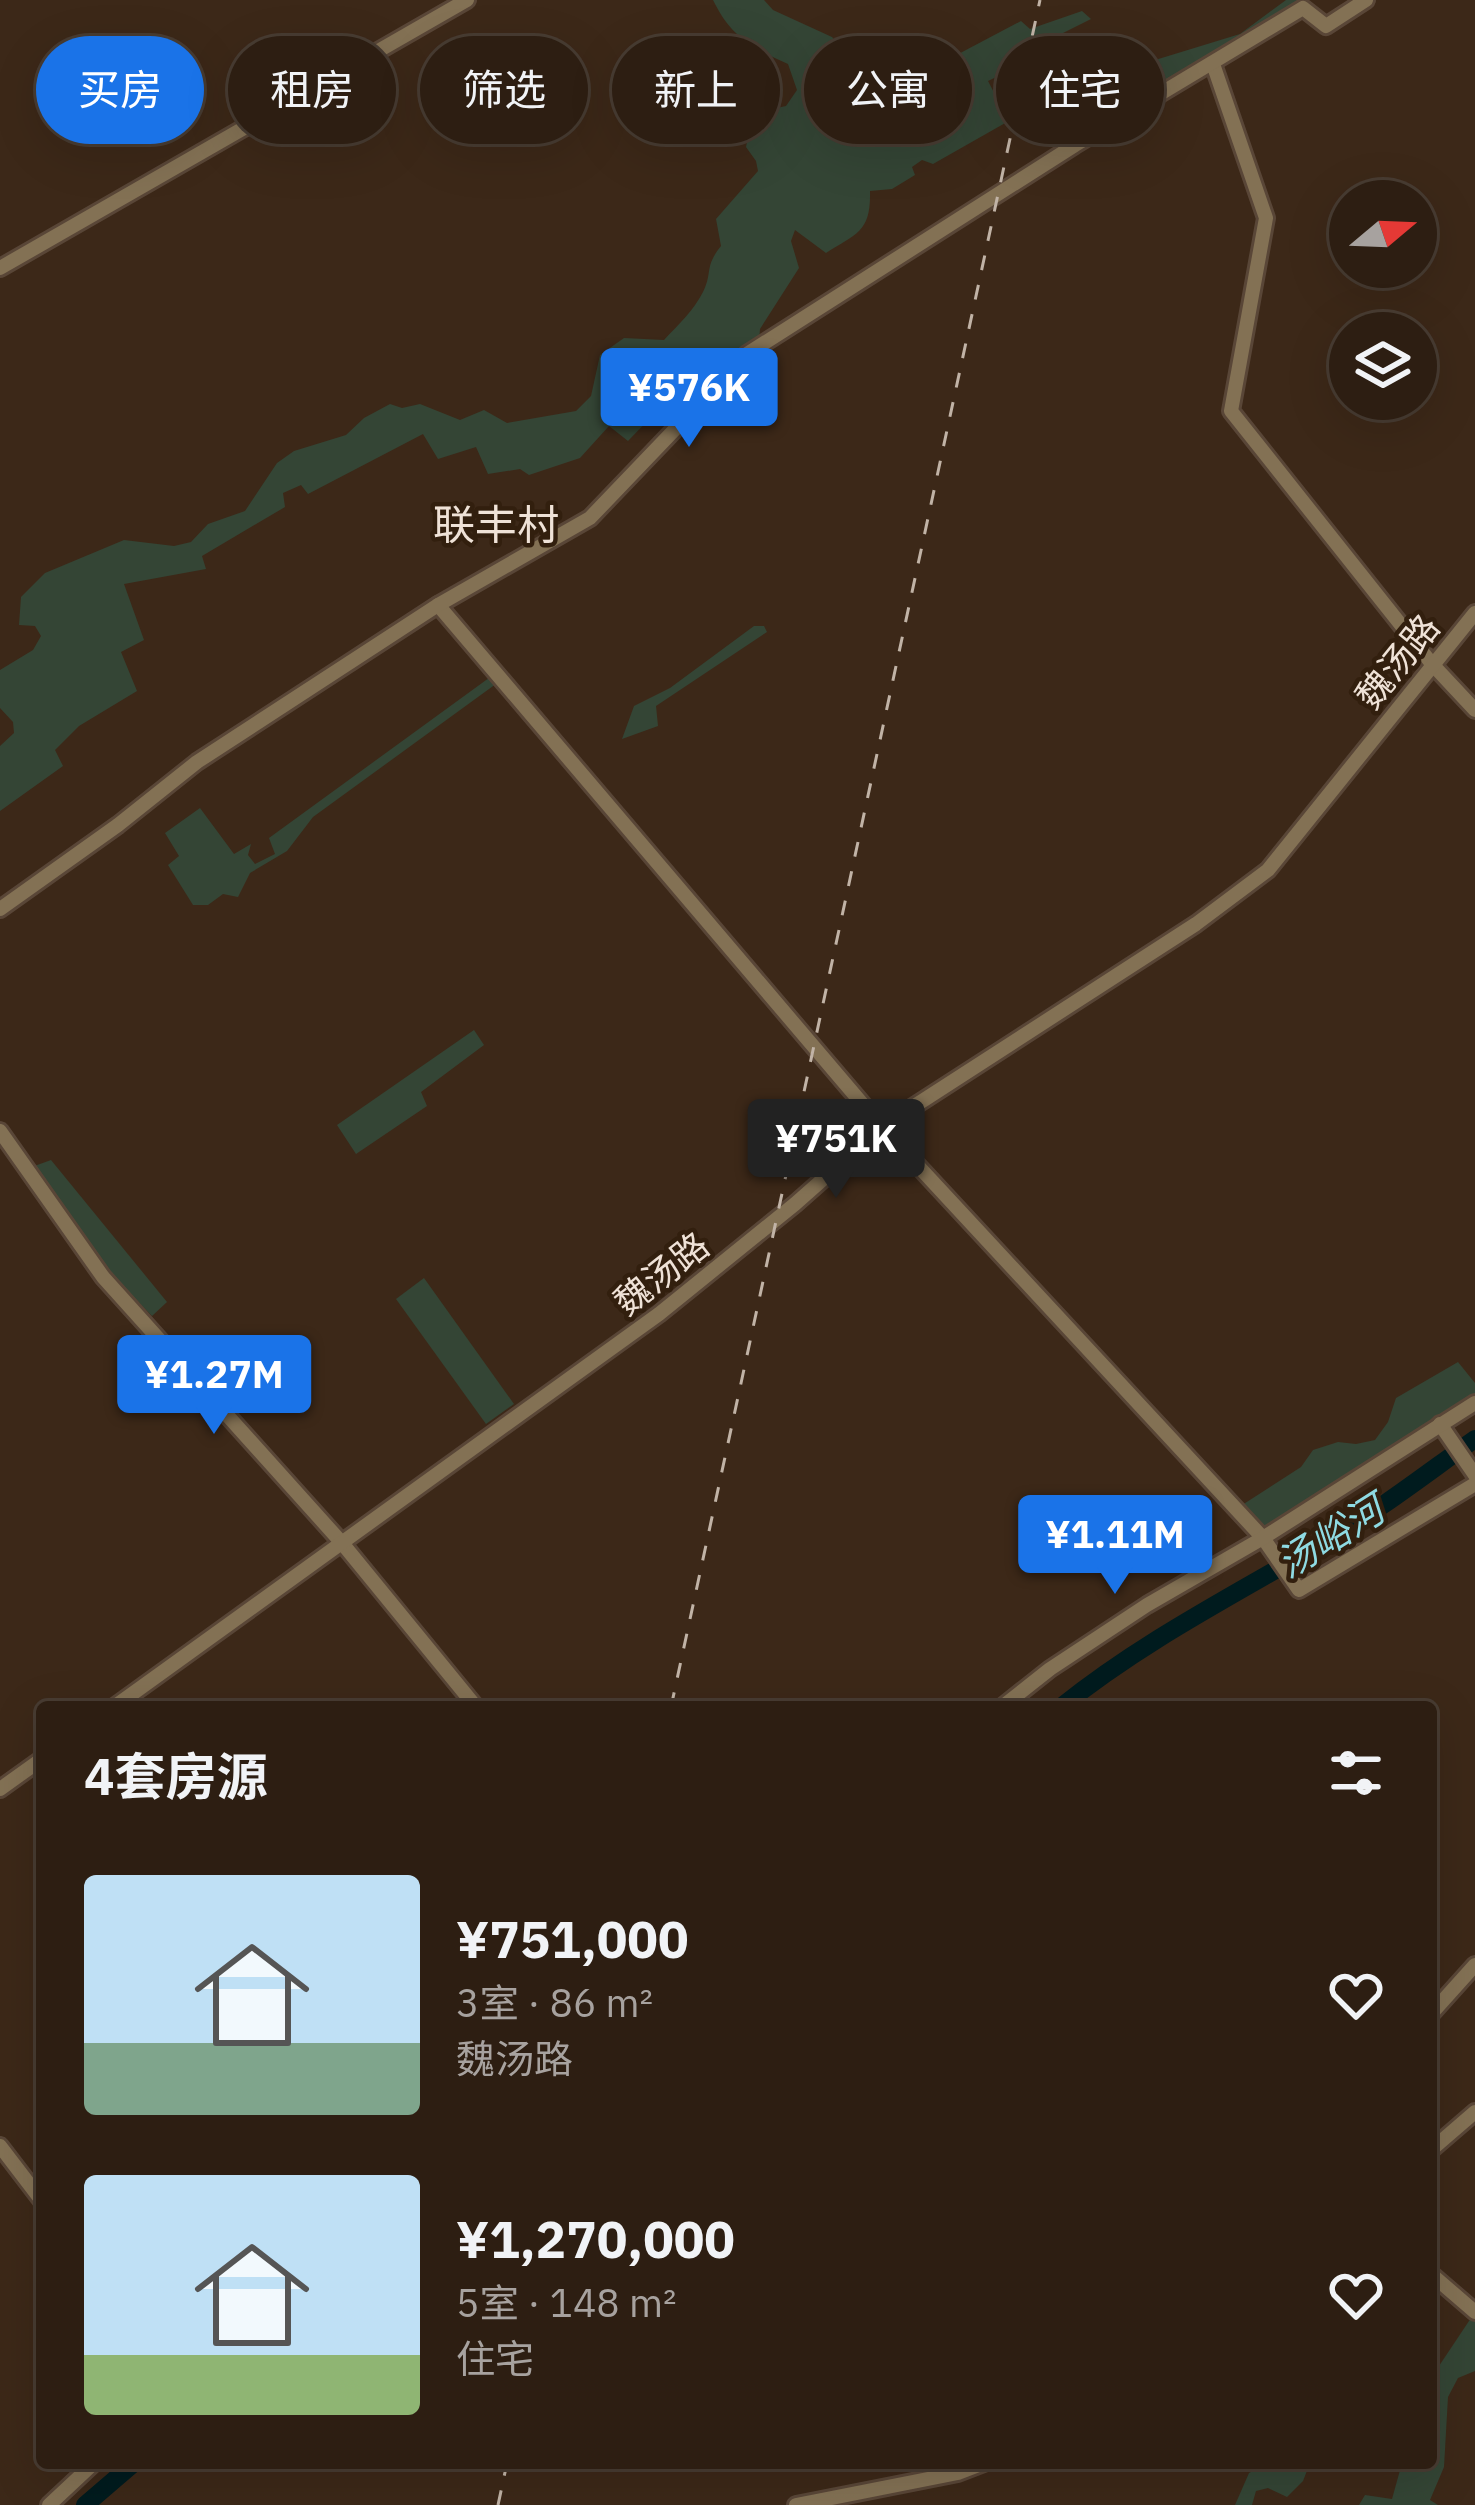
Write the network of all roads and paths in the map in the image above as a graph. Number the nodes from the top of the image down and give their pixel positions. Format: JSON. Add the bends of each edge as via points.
{"nodes":[{"id":1,"x":467,"y":0,"type":"edge"},
{"id":2,"x":1366,"y":0,"type":"edge"},
{"id":3,"x":1213,"y":64,"type":"junction"},
{"id":4,"x":1,"y":264,"type":"edge"},
{"id":5,"x":437,"y":605,"type":"junction"},
{"id":6,"x":1475,"y":613,"type":"edge"},
{"id":7,"x":1432,"y":664,"type":"junction"},
{"id":8,"x":1475,"y":710,"type":"edge"},
{"id":9,"x":0,"y":909,"type":"edge"},
{"id":10,"x":882,"y":1127,"type":"junction"},
{"id":11,"x":0,"y":1131,"type":"edge"},
{"id":12,"x":1475,"y":1403,"type":"edge"},
{"id":13,"x":1440,"y":1424,"type":"junction"},
{"id":14,"x":1475,"y":1480,"type":"edge"},
{"id":15,"x":342,"y":1543,"type":"junction"},
{"id":16,"x":1266,"y":1543,"type":"junction"},
{"id":17,"x":122,"y":1701,"type":"edge"},
{"id":18,"x":471,"y":1701,"type":"edge"},
{"id":19,"x":1010,"y":1701,"type":"edge"},
{"id":20,"x":36,"y":1763,"type":"edge"},
{"id":21,"x":0,"y":1789,"type":"edge"},
{"id":22,"x":1475,"y":1965,"type":"edge"},
{"id":23,"x":1437,"y":2007,"type":"edge"},
{"id":24,"x":1475,"y":2113,"type":"edge"},
{"id":25,"x":1437,"y":2145,"type":"edge"},
{"id":26,"x":0,"y":2146,"type":"edge"},
{"id":27,"x":36,"y":2193,"type":"edge"},
{"id":28,"x":1437,"y":2279,"type":"edge"},
{"id":29,"x":1475,"y":2312,"type":"edge"},
{"id":30,"x":88,"y":2469,"type":"edge"},
{"id":31,"x":968,"y":2469,"type":"edge"},
{"id":32,"x":49,"y":2505,"type":"edge"},
{"id":33,"x":796,"y":2505,"type":"edge"}],
"edges":[{"from":1,"to":4,"type":"street"},
{"from":2,"to":3,"type":"street","via":[[1326,26],[1303,8]]},
{"from":3,"to":5,"type":"street","via":[[747,354],[590,518]]},
{"from":3,"to":7,"type":"street","via":[[1266,218],[1232,411]]},
{"from":5,"to":9,"type":"street","via":[[197,762]]},
{"from":5,"to":10,"type":"street"},
{"from":6,"to":7,"type":"street","name":"魏汤路"},
{"from":7,"to":8,"type":"street"},
{"from":7,"to":10,"type":"street","name":"魏汤路","via":[[1268,870]]},
{"from":10,"to":15,"type":"street","name":"魏汤路","via":[[659,1314]]},
{"from":10,"to":16,"type":"street"},
{"from":11,"to":15,"type":"street","via":[[103,1276]]},
{"from":12,"to":13,"type":"street"},
{"from":13,"to":14,"type":"street"},
{"from":13,"to":16,"type":"street"},
{"from":14,"to":16,"type":"street","via":[[1299,1591]]},
{"from":15,"to":17,"type":"street","name":"魏汤路"},
{"from":15,"to":18,"type":"street"},
{"from":16,"to":19,"type":"street","via":[[1108,1631]]},
{"from":20,"to":21,"type":"street"},
{"from":22,"to":23,"type":"street"},
{"from":24,"to":25,"type":"street"},
{"from":26,"to":27,"type":"street"},
{"from":28,"to":29,"type":"street"},
{"from":30,"to":32,"type":"street"},
{"from":31,"to":33,"type":"street"}]}
